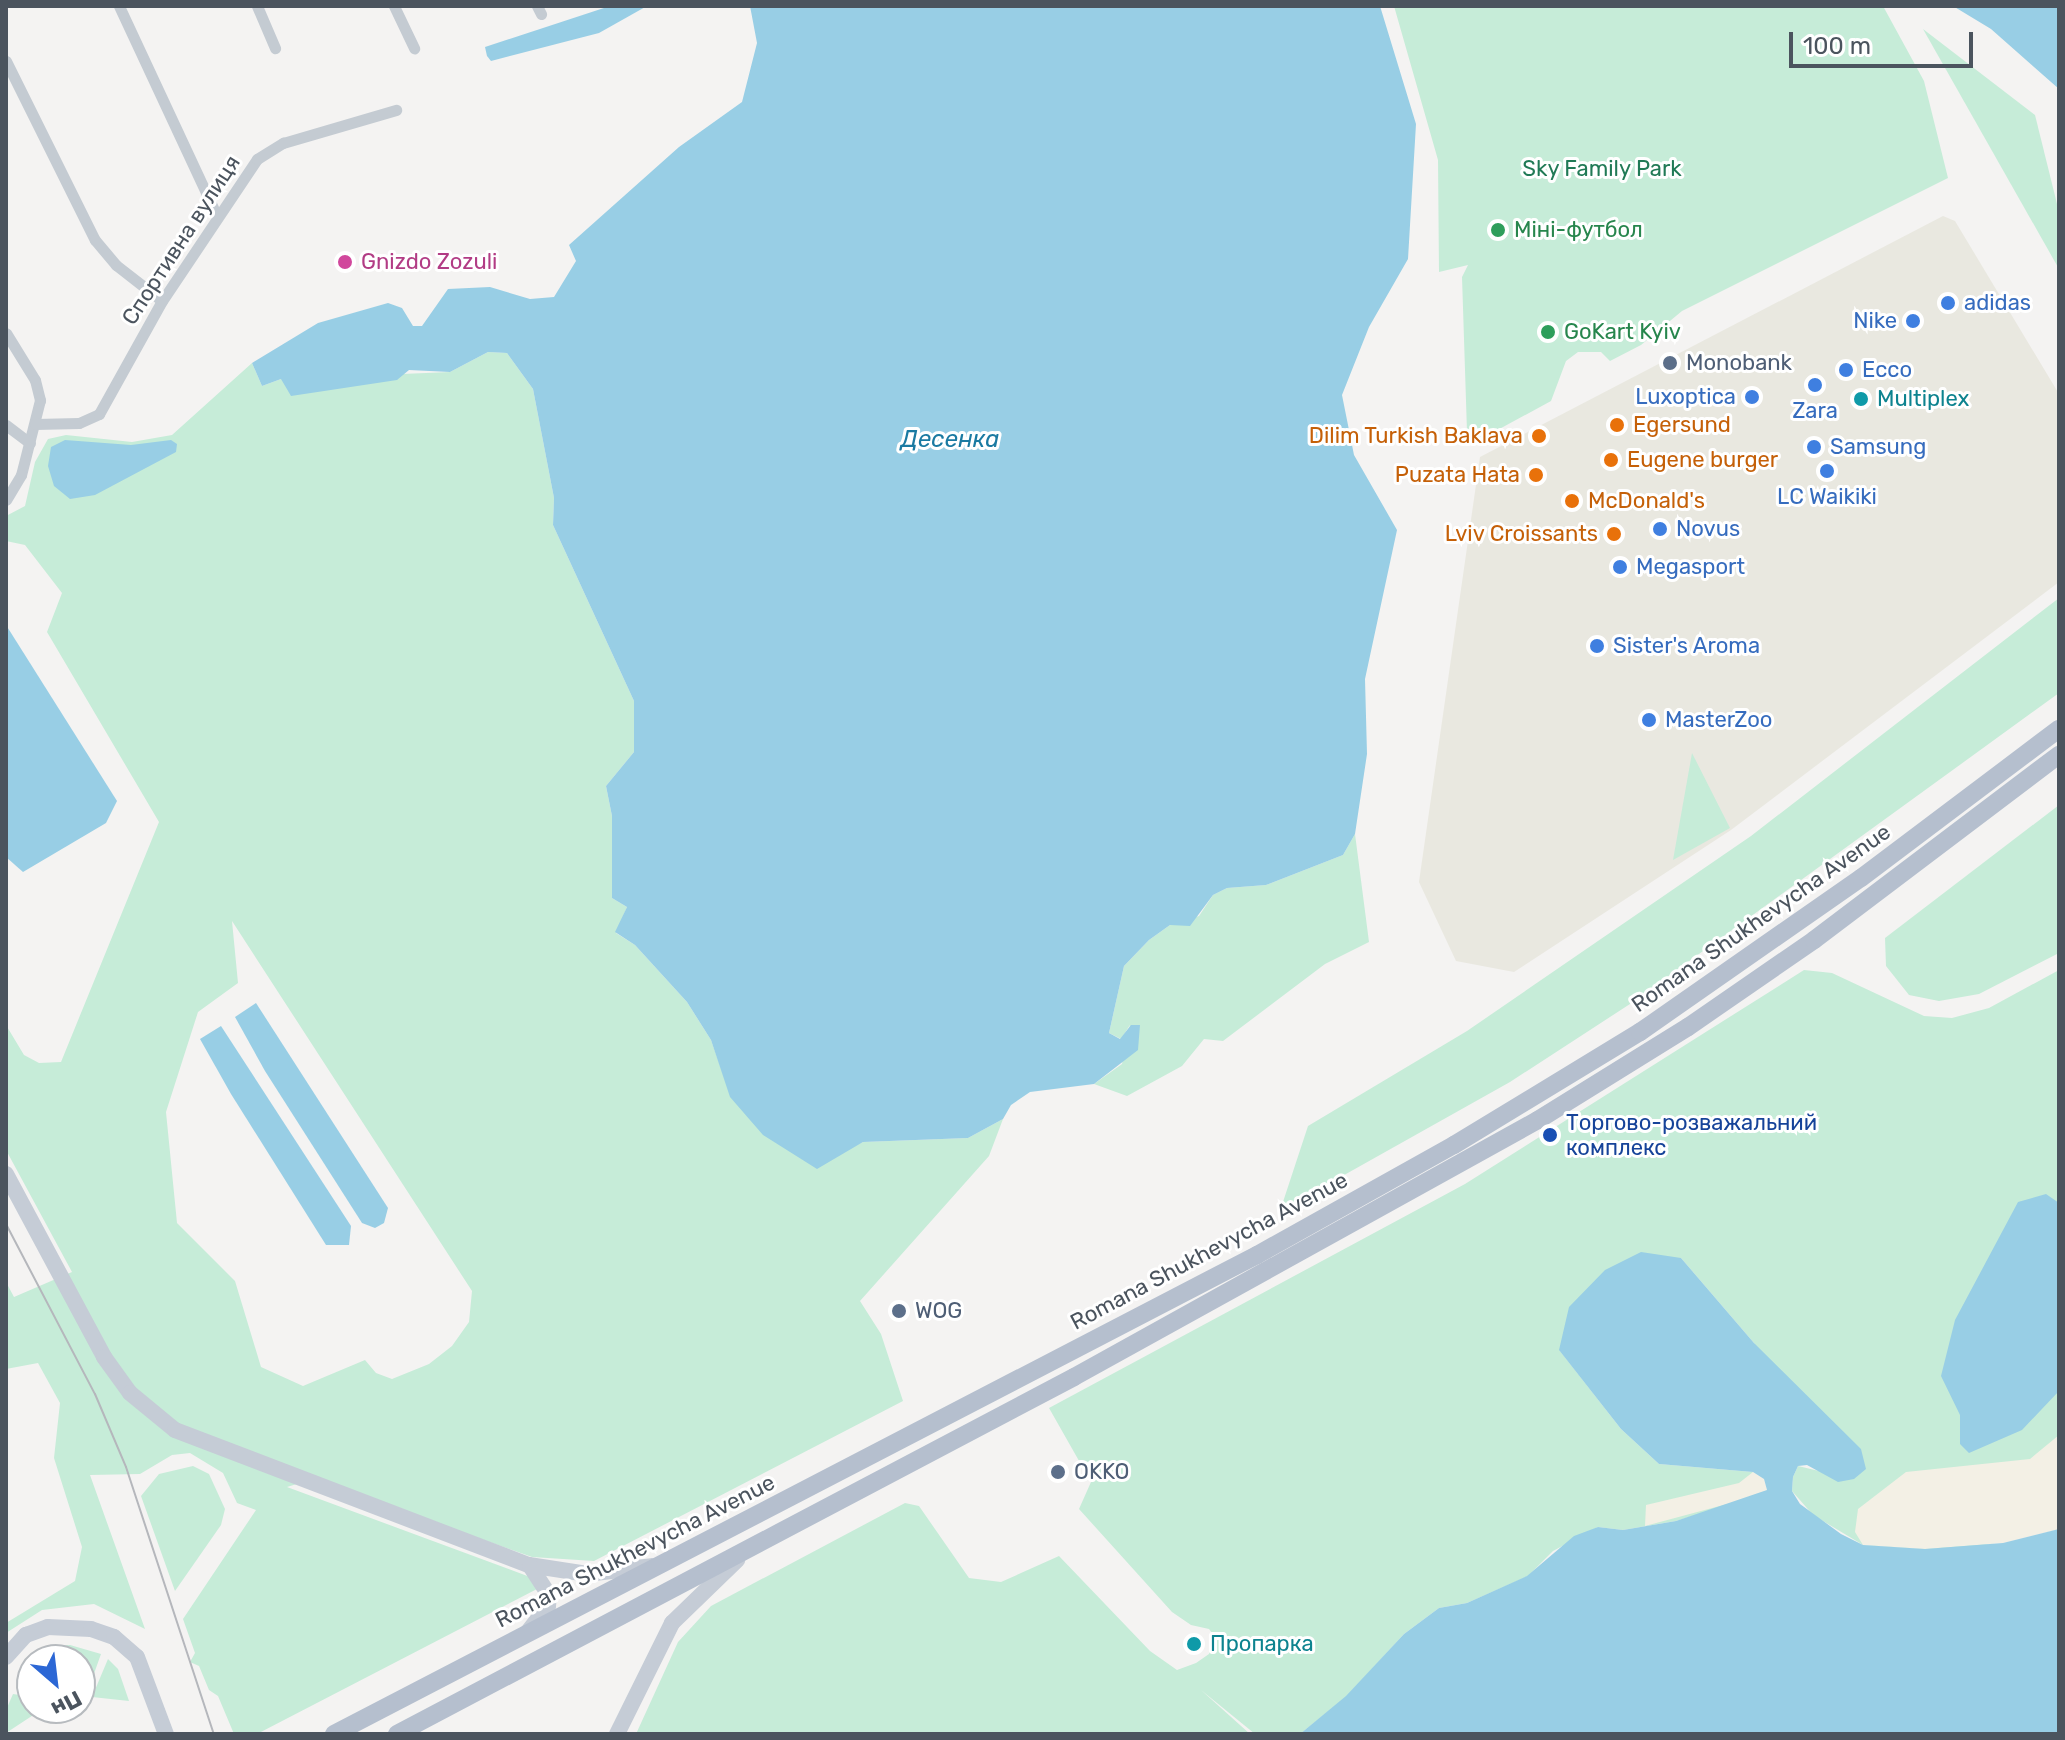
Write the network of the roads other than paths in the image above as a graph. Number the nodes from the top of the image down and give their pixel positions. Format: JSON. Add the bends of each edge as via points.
{"nodes":[{"id":1,"x":119,"y":6,"type":"edge"},
{"id":2,"x":257,"y":6,"type":"edge"},
{"id":3,"x":394,"y":6,"type":"edge"},
{"id":4,"x":275,"y":48,"type":"dead end"},
{"id":5,"x":414,"y":48,"type":"dead end"},
{"id":6,"x":6,"y":61,"type":"edge"},
{"id":7,"x":396,"y":110,"type":"dead end"},
{"id":8,"x":216,"y":214,"type":"junction"},
{"id":9,"x":162,"y":301,"type":"junction"},
{"id":10,"x":6,"y":333,"type":"edge"},
{"id":11,"x":35,"y":424,"type":"junction"},
{"id":12,"x":6,"y":425,"type":"edge"},
{"id":13,"x":30,"y":443,"type":"junction"},
{"id":14,"x":6,"y":500,"type":"edge"},
{"id":15,"x":2059,"y":729,"type":"edge"},
{"id":16,"x":2059,"y":755,"type":"edge"},
{"id":17,"x":6,"y":1174,"type":"edge"},
{"id":18,"x":754,"y":1544,"type":"junction"},
{"id":19,"x":529,"y":1565,"type":"junction"},
{"id":20,"x":658,"y":1566,"type":"junction"},
{"id":21,"x":526,"y":1634,"type":"junction"},
{"id":22,"x":6,"y":1657,"type":"edge"},
{"id":23,"x":166,"y":1734,"type":"edge"},
{"id":24,"x":334,"y":1734,"type":"edge"},
{"id":25,"x":397,"y":1734,"type":"edge"},
{"id":26,"x":617,"y":1734,"type":"edge"}],
"edges":[{"from":1,"to":8,"type":"street"},
{"from":2,"to":4,"type":"street"},
{"from":3,"to":5,"type":"street"},
{"from":6,"to":9,"type":"street","via":[[95,240],[116,265]]},
{"from":7,"to":8,"type":"street","name":"Спортивна вулиця","via":[[270,150]]},
{"from":8,"to":9,"type":"street","name":"Спортивна вулиця"},
{"from":9,"to":11,"type":"street","name":"Спортивна вулиця","via":[[99,414],[79,423]]},
{"from":10,"to":11,"type":"street","via":[[38,390]]},
{"from":11,"to":13,"type":"street"},
{"from":12,"to":13,"type":"street"},
{"from":13,"to":14,"type":"street","via":[[18,483]]},
{"from":15,"to":20,"type":"main road","name":"Romana Shukhevycha Avenue","via":[[1861,878],[1640,1032],[1454,1145],[1257,1255]]},
{"from":16,"to":18,"type":"main road","name":"Romana Shukhevycha Avenue","via":[[1814,940],[1688,1027],[1538,1120],[1145,1339]]},
{"from":17,"to":19,"type":"main road","via":[[104,1357],[146,1409],[206,1445]]},
{"from":18,"to":25,"type":"main road","name":"Romana Shukhevycha Avenue"},
{"from":18,"to":26,"type":"main road","via":[[693,1597],[672,1623]]},
{"from":19,"to":20,"type":"main road","via":[[586,1574]]},
{"from":19,"to":21,"type":"main road","via":[[549,1595],[548,1606]]},
{"from":20,"to":21,"type":"main road","name":"Romana Shukhevycha Avenue"},
{"from":21,"to":24,"type":"main road","name":"Romana Shukhevycha Avenue"},
{"from":22,"to":23,"type":"main road","via":[[26,1635],[48,1627],[91,1629],[126,1645],[147,1676]]}]}
